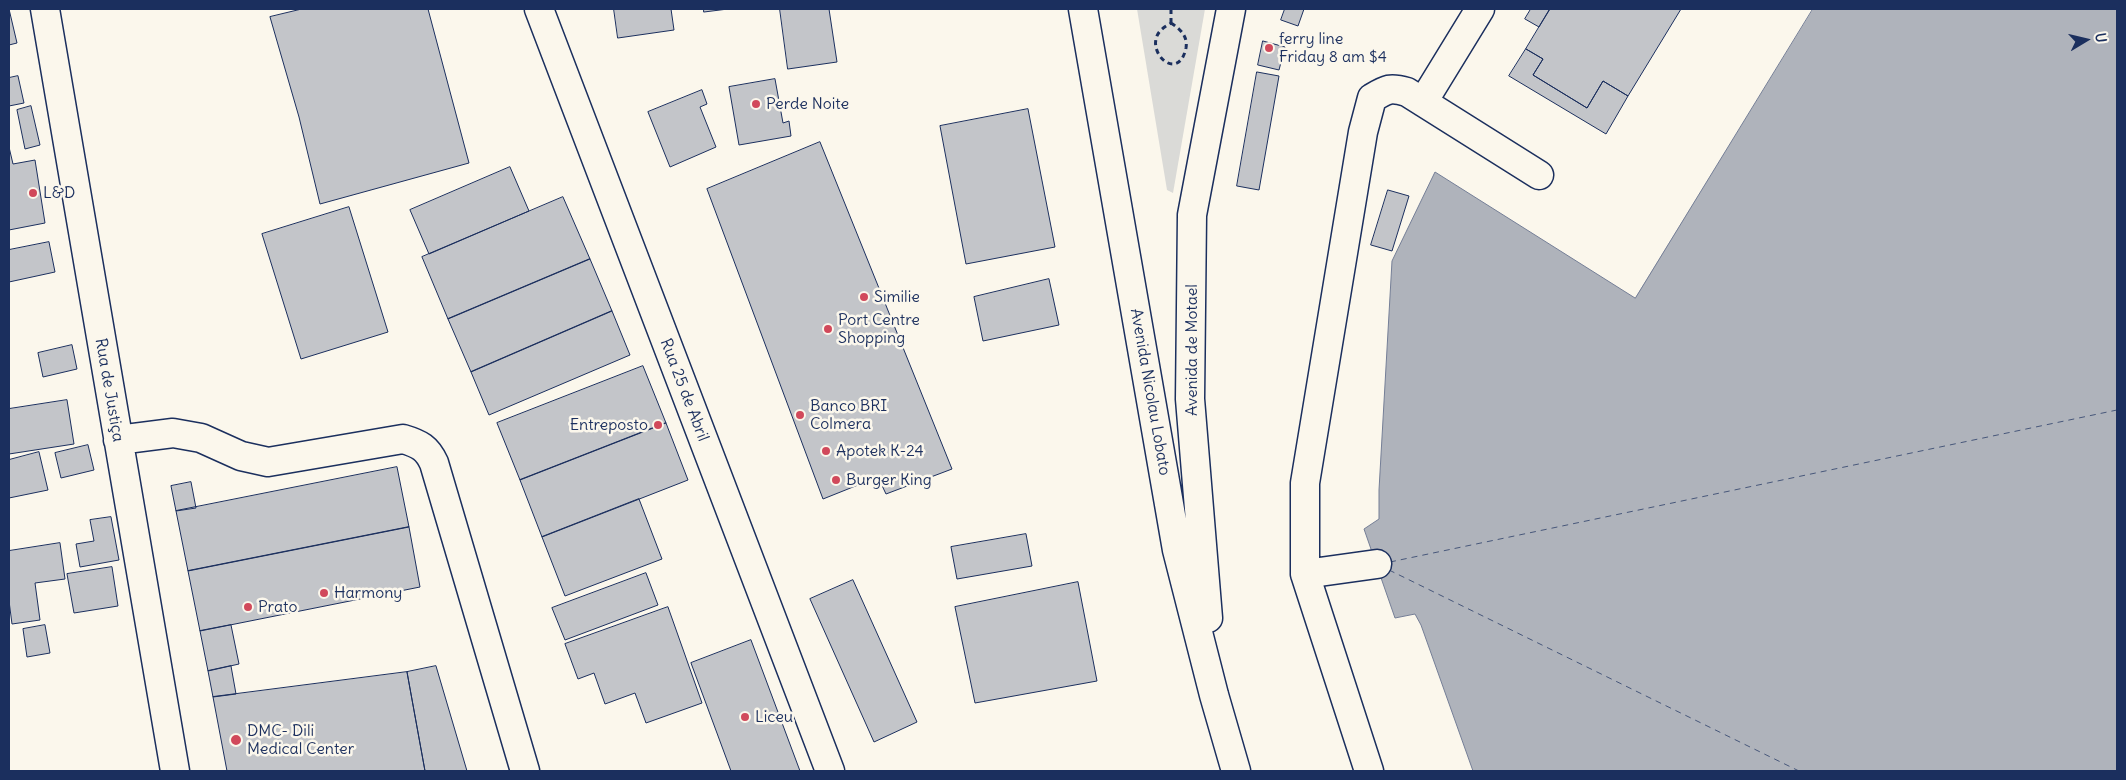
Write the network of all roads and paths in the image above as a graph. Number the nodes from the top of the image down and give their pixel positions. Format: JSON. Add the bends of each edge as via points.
{"nodes":[{"id":1,"x":45,"y":9,"type":"edge"},
{"id":2,"x":539,"y":9,"type":"edge"},
{"id":3,"x":1083,"y":9,"type":"edge"},
{"id":4,"x":1171,"y":9,"type":"edge"},
{"id":5,"x":1231,"y":9,"type":"edge"},
{"id":6,"x":1480,"y":9,"type":"edge"},
{"id":7,"x":1171,"y":23,"type":"junction"},
{"id":8,"x":1423,"y":102,"type":"junction"},
{"id":9,"x":1539,"y":175,"type":"dead end"},
{"id":10,"x":118,"y":440,"type":"junction"},
{"id":11,"x":1377,"y":564,"type":"dead end"},
{"id":12,"x":1305,"y":574,"type":"junction"},
{"id":13,"x":1214,"y":695,"type":"junction"},
{"id":14,"x":175,"y":771,"type":"edge"},
{"id":15,"x":525,"y":771,"type":"edge"},
{"id":16,"x":830,"y":771,"type":"edge"},
{"id":17,"x":1236,"y":771,"type":"edge"},
{"id":18,"x":1368,"y":771,"type":"edge"}],
"edges":[{"from":1,"to":10,"type":"street","name":"Rua de Justiça"},
{"from":2,"to":16,"type":"street","name":"Rua 25 de Abril"},
{"from":3,"to":13,"type":"street","name":"Avenida Nicolau Lobato","via":[[1177,550]]},
{"from":4,"to":7,"type":"path"},
{"from":5,"to":13,"type":"street","name":"Avenida de Motael","via":[[1192,215],[1190,399]]},
{"from":6,"to":8,"type":"street"},
{"from":7,"to":7,"type":"path","via":[[1180,29],[1186,46],[1183,56],[1172,64],[1165,62],[1156,47],[1161,30]]},
{"from":8,"to":9,"type":"street"},
{"from":8,"to":12,"type":"street","via":[[1407,92],[1394,88],[1385,90],[1372,98],[1363,132],[1305,483]]},
{"from":10,"to":14,"type":"street","name":"Rua de Justiça"},
{"from":10,"to":15,"type":"street","via":[[173,433],[200,438],[241,456],[268,462],[404,439],[428,450]]},
{"from":11,"to":12,"type":"street"},
{"from":12,"to":18,"type":"street"},
{"from":13,"to":17,"type":"street","name":"Avenida Nicolau Lobato"}]}
